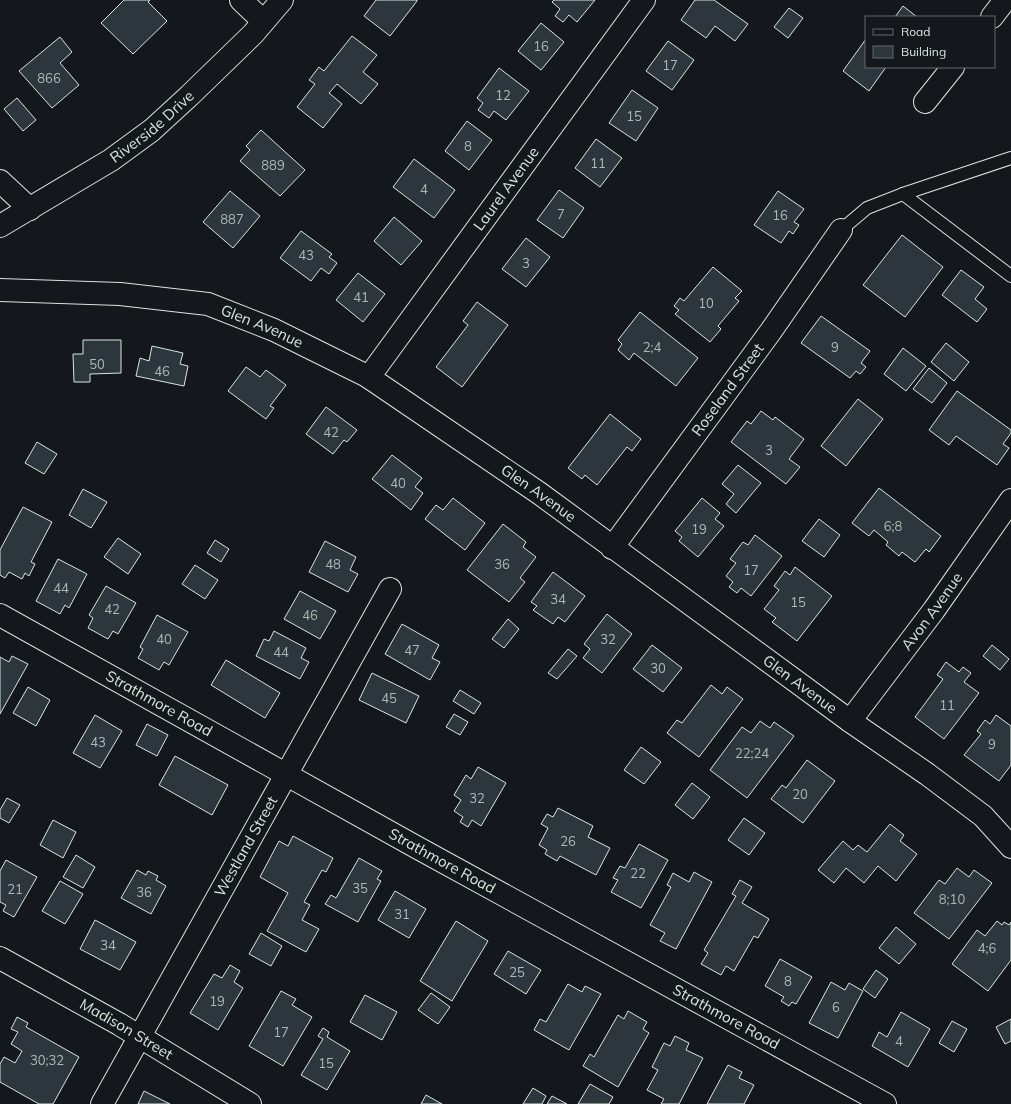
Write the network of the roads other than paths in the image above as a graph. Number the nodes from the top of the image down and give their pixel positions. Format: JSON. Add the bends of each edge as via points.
{"nodes":[{"id":1,"x":241,"y":0,"type":"edge"},
{"id":2,"x":282,"y":0,"type":"edge"},
{"id":3,"x":644,"y":0,"type":"edge"},
{"id":4,"x":1005,"y":0,"type":"edge"},
{"id":5,"x":993,"y":16,"type":"edge"},
{"id":6,"x":263,"y":21,"type":"junction"},
{"id":7,"x":952,"y":68,"type":"edge"},
{"id":8,"x":925,"y":102,"type":"dead end"},
{"id":9,"x":1011,"y":158,"type":"edge"},
{"id":10,"x":0,"y":182,"type":"edge"},
{"id":11,"x":903,"y":194,"type":"junction"},
{"id":12,"x":30,"y":209,"type":"junction"},
{"id":13,"x":0,"y":226,"type":"edge"},
{"id":14,"x":841,"y":230,"type":"joint"},
{"id":15,"x":1011,"y":276,"type":"edge"},
{"id":16,"x":0,"y":290,"type":"edge"},
{"id":17,"x":369,"y":377,"type":"junction"},
{"id":18,"x":1011,"y":500,"type":"edge"},
{"id":19,"x":612,"y":548,"type":"junction"},
{"id":20,"x":390,"y":589,"type":"dead end"},
{"id":21,"x":0,"y":615,"type":"edge"},
{"id":22,"x":850,"y":721,"type":"junction"},
{"id":23,"x":286,"y":774,"type":"junction"},
{"id":24,"x":1011,"y":847,"type":"edge"},
{"id":25,"x":0,"y":958,"type":"edge"},
{"id":26,"x":140,"y":1036,"type":"junction"},
{"id":27,"x":102,"y":1104,"type":"edge"},
{"id":28,"x":250,"y":1104,"type":"edge"},
{"id":29,"x":885,"y":1104,"type":"edge"}],
"edges":[{"from":1,"to":6,"type":"street"},
{"from":2,"to":6,"type":"street","name":"Riverside Drive"},
{"from":3,"to":17,"type":"street","name":"Laurel Avenue"},
{"from":4,"to":5,"type":"street"},
{"from":6,"to":12,"type":"street","name":"Riverside Drive","via":[[253,34],[152,130],[111,160]]},
{"from":7,"to":8,"type":"street"},
{"from":9,"to":11,"type":"lane"},
{"from":10,"to":12,"type":"street"},
{"from":11,"to":14,"type":"lane","via":[[867,208]]},
{"from":11,"to":15,"type":"lane"},
{"from":12,"to":13,"type":"street","name":"Riverside Drive"},
{"from":14,"to":19,"type":"street","name":"Roseland Street"},
{"from":16,"to":17,"type":"street","name":"Glen Avenue","via":[[120,294],[208,304],[274,330]]},
{"from":17,"to":19,"type":"street","name":"Glen Avenue","via":[[539,493]]},
{"from":18,"to":22,"type":"street","name":"Avon Avenue","via":[[934,610]]},
{"from":19,"to":22,"type":"street","name":"Glen Avenue"},
{"from":20,"to":23,"type":"street","name":"Westland Street"},
{"from":21,"to":23,"type":"street","name":"Strathmore Road"},
{"from":22,"to":24,"type":"street","name":"Glen Avenue","via":[[983,816]]},
{"from":23,"to":26,"type":"street","name":"Westland Street"},
{"from":23,"to":29,"type":"street","name":"Strathmore Road"},
{"from":25,"to":26,"type":"street","name":"Madison Street"},
{"from":26,"to":27,"type":"street","name":"Westland Street"},
{"from":26,"to":28,"type":"street","name":"Madison Street"}]}
